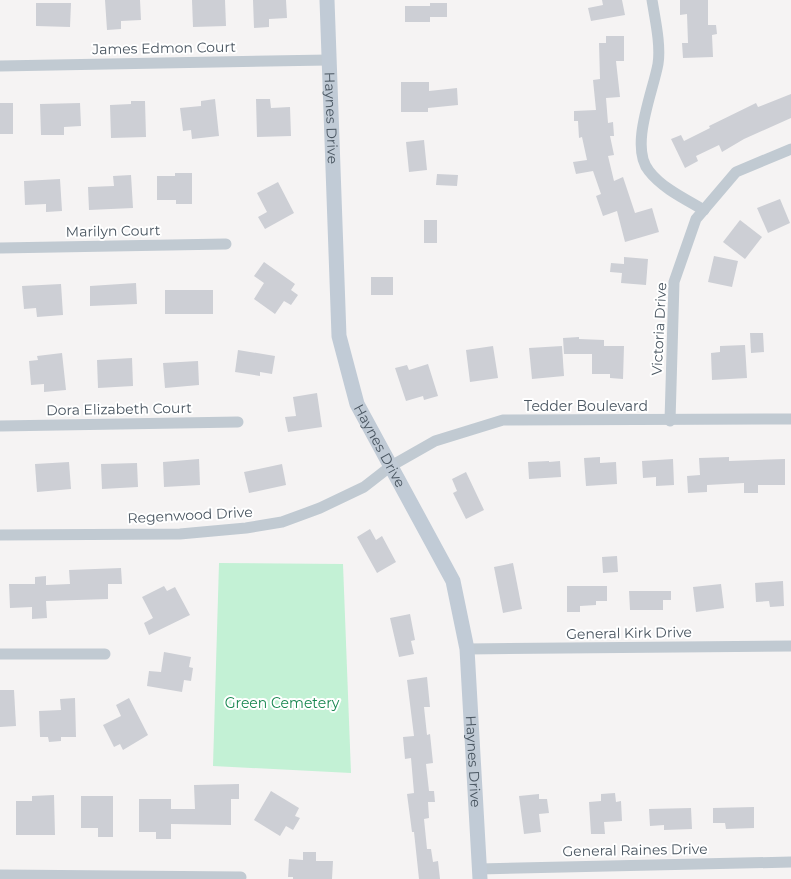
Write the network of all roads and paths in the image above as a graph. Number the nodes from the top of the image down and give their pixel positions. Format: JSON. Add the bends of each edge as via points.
{"nodes":[{"id":1,"x":327,"y":0,"type":"edge"},
{"id":2,"x":652,"y":0,"type":"edge"},
{"id":3,"x":328,"y":60,"type":"junction"},
{"id":4,"x":0,"y":66,"type":"edge"},
{"id":5,"x":791,"y":150,"type":"edge"},
{"id":6,"x":704,"y":210,"type":"junction"},
{"id":7,"x":226,"y":244,"type":"dead end"},
{"id":8,"x":0,"y":248,"type":"edge"},
{"id":9,"x":791,"y":419,"type":"edge"},
{"id":10,"x":670,"y":421,"type":"junction"},
{"id":11,"x":238,"y":422,"type":"dead end"},
{"id":12,"x":0,"y":426,"type":"edge"},
{"id":13,"x":391,"y":466,"type":"junction"},
{"id":14,"x":0,"y":535,"type":"edge"},
{"id":15,"x":791,"y":646,"type":"edge"},
{"id":16,"x":467,"y":649,"type":"junction"},
{"id":17,"x":0,"y":654,"type":"edge"},
{"id":18,"x":105,"y":654,"type":"dead end"},
{"id":19,"x":791,"y":862,"type":"edge"},
{"id":20,"x":479,"y":874,"type":"edge"},
{"id":21,"x":0,"y":875,"type":"edge"},
{"id":22,"x":240,"y":877,"type":"dead end"}],
"edges":[{"from":1,"to":3,"type":"street","name":"Haynes Drive"},
{"from":2,"to":6,"type":"street","via":[[658,63],[644,123],[641,149],[644,163],[648,171],[668,188]]},
{"from":3,"to":4,"type":"street","name":"James Edmon Court"},
{"from":3,"to":13,"type":"street","name":"Haynes Drive","via":[[339,336],[357,404]]},
{"from":5,"to":6,"type":"street","name":"Victoria Drive","via":[[736,172]]},
{"from":6,"to":10,"type":"street","name":"Victoria Drive","via":[[696,218],[674,282]]},
{"from":7,"to":8,"type":"street","name":"Marilyn Court"},
{"from":9,"to":10,"type":"street","name":"Tedder Boulevard"},
{"from":10,"to":13,"type":"street","name":"Tedder Boulevard","via":[[503,420],[435,441]]},
{"from":11,"to":12,"type":"street","name":"Dora Elizabeth Court"},
{"from":13,"to":14,"type":"street","name":"Regenwood Drive","via":[[364,487],[320,508],[282,522],[180,534]]},
{"from":13,"to":16,"type":"street","name":"Haynes Drive","via":[[452,581]]},
{"from":15,"to":16,"type":"street","name":"General Kirk Drive"},
{"from":16,"to":20,"type":"street","name":"Haynes Drive"},
{"from":17,"to":18,"type":"street"},
{"from":19,"to":20,"type":"street","name":"General Raines Drive"},
{"from":21,"to":22,"type":"street"}]}
